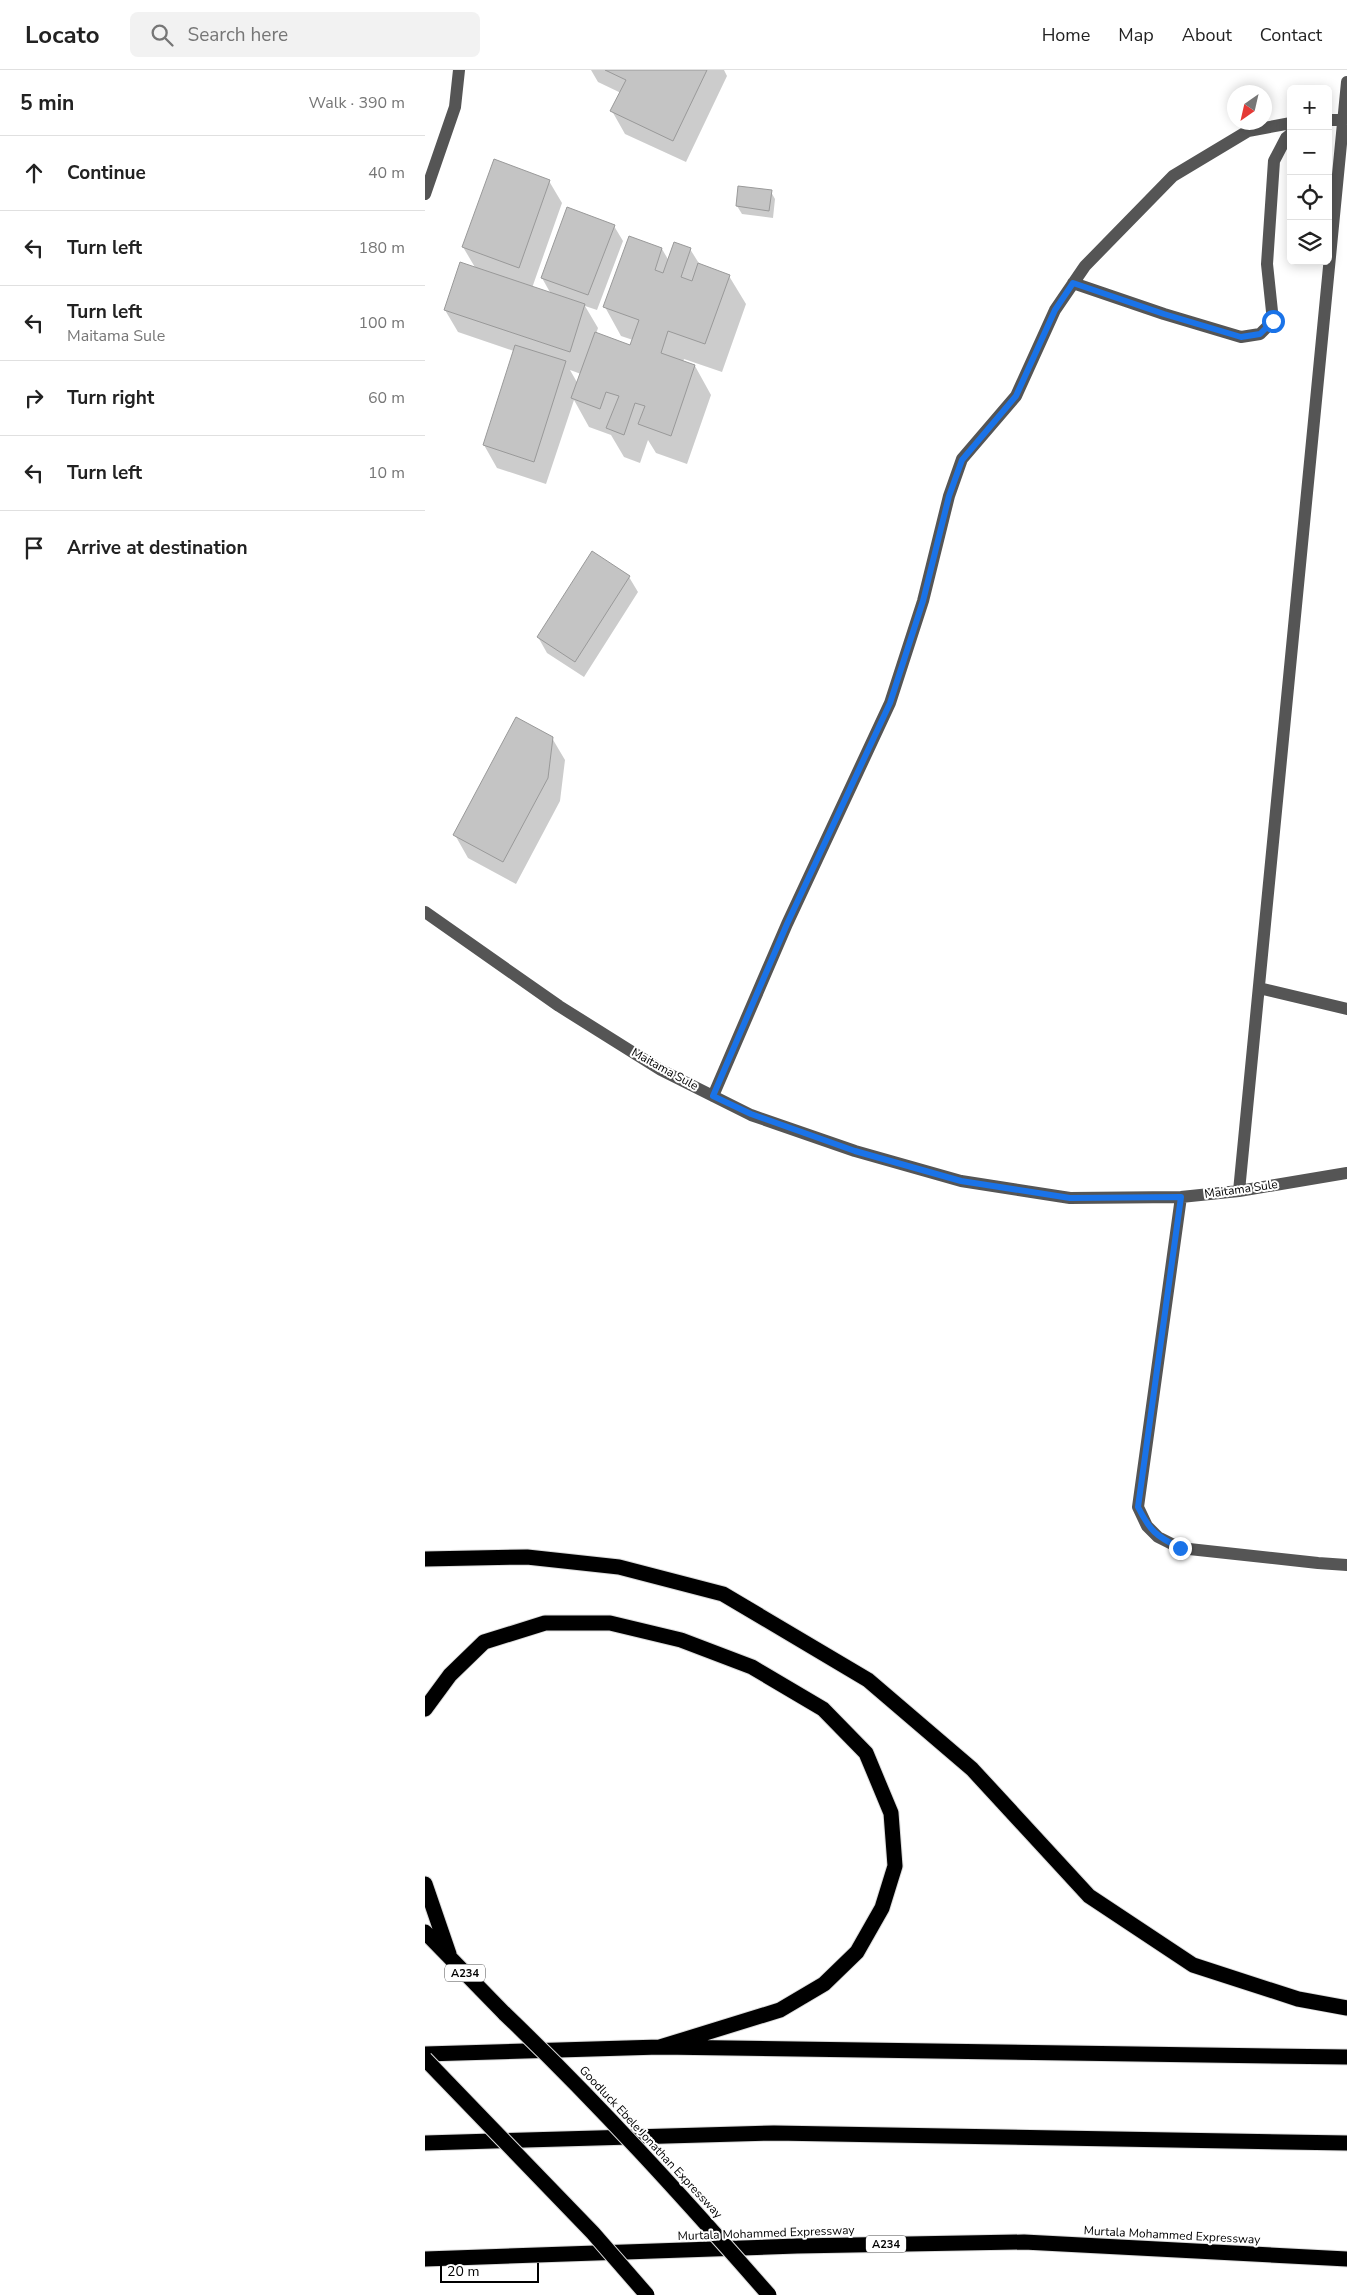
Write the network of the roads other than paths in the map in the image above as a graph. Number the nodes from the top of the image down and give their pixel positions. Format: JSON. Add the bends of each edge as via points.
{"nodes":[{"id":1,"x":459,"y":70,"type":"edge"},
{"id":2,"x":1347,"y":82,"type":"edge"},
{"id":3,"x":1332,"y":120,"type":"edge"},
{"id":4,"x":1343,"y":120,"type":"junction"},
{"id":5,"x":1287,"y":124,"type":"edge"},
{"id":6,"x":1287,"y":137,"type":"edge"},
{"id":7,"x":425,"y":194,"type":"edge"},
{"id":8,"x":1073,"y":283,"type":"junction"},
{"id":9,"x":425,"y":912,"type":"edge"},
{"id":10,"x":1259,"y":988,"type":"junction"},
{"id":11,"x":1347,"y":1009,"type":"edge"},
{"id":12,"x":713,"y":1096,"type":"junction"},
{"id":13,"x":1347,"y":1173,"type":"edge"},
{"id":14,"x":1239,"y":1191,"type":"junction"},
{"id":15,"x":1181,"y":1197,"type":"junction"},
{"id":16,"x":425,"y":1560,"type":"edge"},
{"id":17,"x":1347,"y":1564,"type":"edge"},
{"id":18,"x":425,"y":1709,"type":"edge"},
{"id":19,"x":425,"y":1884,"type":"edge"},
{"id":20,"x":425,"y":1932,"type":"edge"},
{"id":21,"x":450,"y":1958,"type":"junction"},
{"id":22,"x":1347,"y":2008,"type":"edge"},
{"id":23,"x":660,"y":2047,"type":"junction"},
{"id":24,"x":425,"y":2054,"type":"edge"},
{"id":25,"x":1347,"y":2057,"type":"edge"},
{"id":26,"x":425,"y":2059,"type":"edge"},
{"id":27,"x":425,"y":2142,"type":"edge"},
{"id":28,"x":1347,"y":2143,"type":"edge"},
{"id":29,"x":425,"y":2258,"type":"edge"},
{"id":30,"x":1347,"y":2259,"type":"edge"},
{"id":31,"x":647,"y":2295,"type":"edge"},
{"id":32,"x":769,"y":2295,"type":"edge"}],
"edges":[{"from":1,"to":7,"type":"street","via":[[455,108]]},
{"from":2,"to":4,"type":"street"},
{"from":3,"to":4,"type":"street"},
{"from":4,"to":10,"type":"street"},
{"from":5,"to":8,"type":"street","via":[[1248,131],[1173,176],[1085,266]]},
{"from":6,"to":8,"type":"street","via":[[1274,161],[1267,264],[1273,321],[1260,334],[1241,337]]},
{"from":8,"to":12,"type":"street","via":[[1055,310],[1016,396],[962,460],[949,496],[923,601],[890,703],[787,924]]},
{"from":9,"to":12,"type":"street","name":"Maitama Sule","via":[[559,1006],[661,1070]]},
{"from":10,"to":11,"type":"street"},
{"from":10,"to":14,"type":"street"},
{"from":12,"to":15,"type":"street","name":"Maitama Sule","via":[[751,1114],[855,1151],[961,1181],[1070,1198]]},
{"from":13,"to":14,"type":"street","name":"Maitama Sule"},
{"from":14,"to":15,"type":"street","name":"Maitama Sule"},
{"from":15,"to":17,"type":"street","via":[[1138,1507],[1147,1526],[1158,1537],[1180,1548],[1318,1564]]},
{"from":16,"to":22,"type":"highway","via":[[527,1558],[619,1567],[723,1594],[868,1680],[973,1769],[1089,1896],[1193,1965],[1298,1999]]},
{"from":18,"to":23,"type":"highway","via":[[450,1675],[484,1642],[545,1623],[610,1623],[681,1640],[752,1668],[823,1709],[867,1753],[891,1813],[895,1866],[882,1908],[857,1952],[824,1984],[780,2010]]},
{"from":19,"to":21,"type":"highway"},
{"from":20,"to":21,"type":"highway","number":"A234"},
{"from":21,"to":32,"type":"highway","name":"Goodluck Ebele Jonathan Expressway","number":"A234","bridge":true,"via":[[565,2070]]},
{"from":23,"to":24,"type":"highway"},
{"from":23,"to":25,"type":"highway"},
{"from":26,"to":31,"type":"highway","bridge":true,"via":[[593,2233]]},
{"from":27,"to":28,"type":"highway","via":[[774,2133]]},
{"from":29,"to":30,"type":"highway","name":"Murtala Mohammed Expressway","number":"A234","via":[[1024,2242]]}]}
